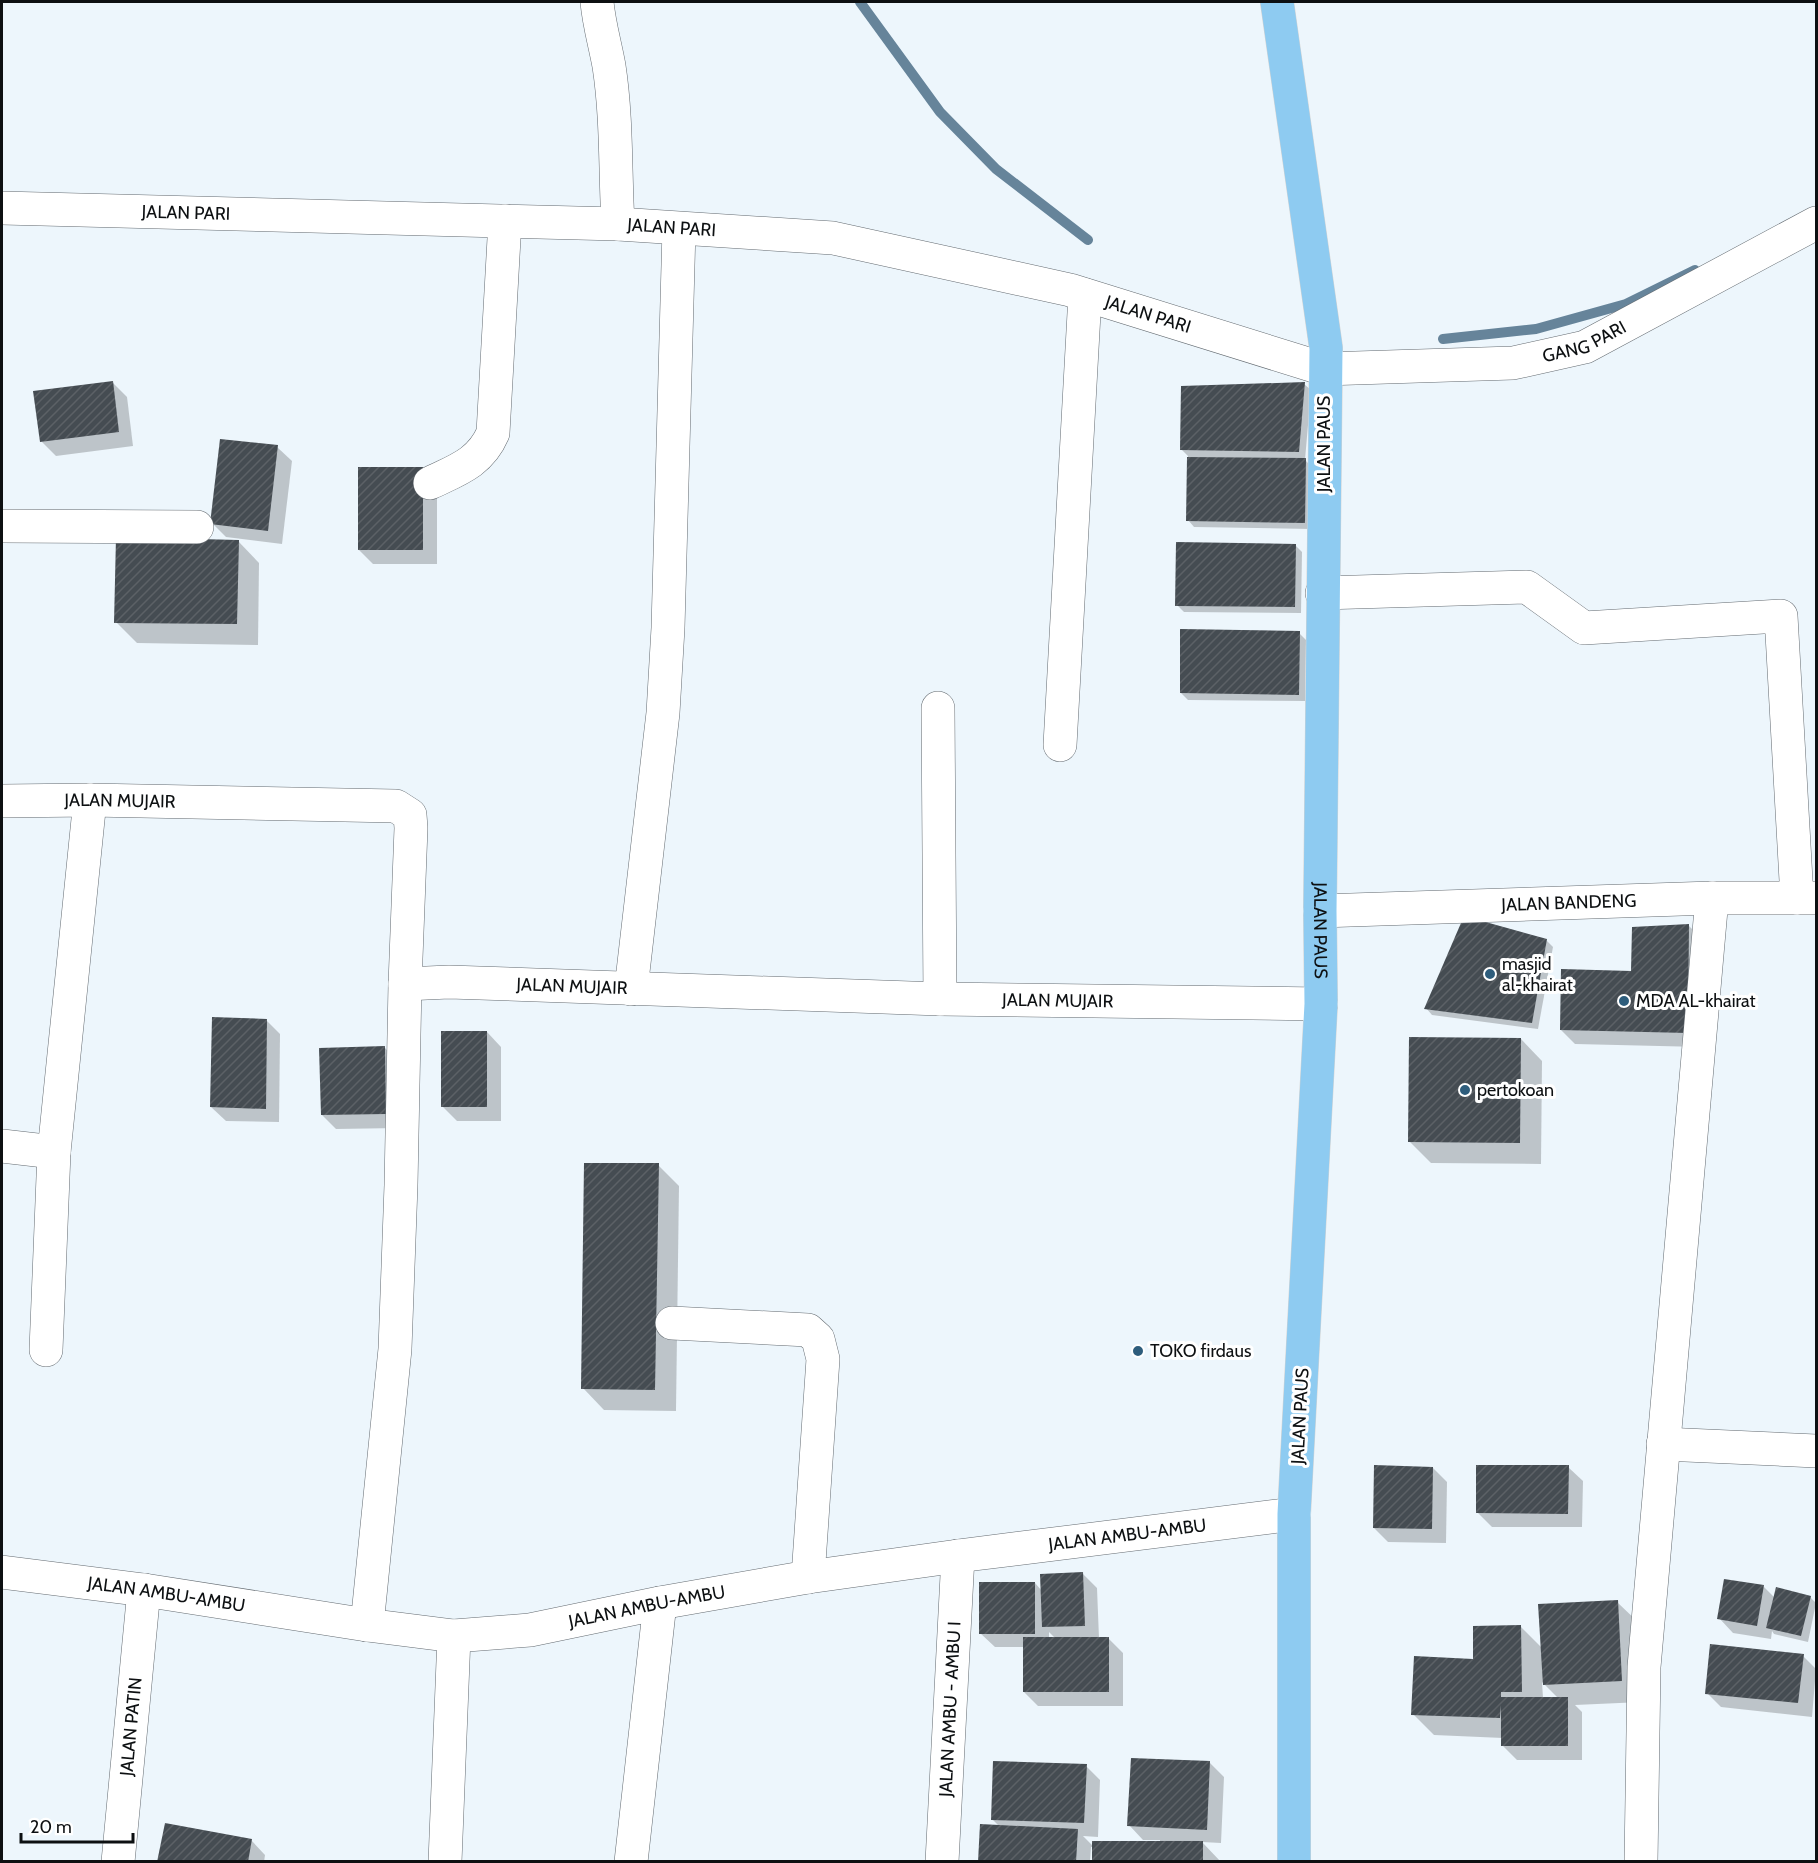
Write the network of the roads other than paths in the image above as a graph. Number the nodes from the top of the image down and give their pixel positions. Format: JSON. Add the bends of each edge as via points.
{"nodes":[{"id":1,"x":597,"y":2,"type":"edge"},
{"id":2,"x":1277,"y":2,"type":"edge"},
{"id":3,"x":2,"y":208,"type":"edge"},
{"id":4,"x":505,"y":221,"type":"junction"},
{"id":5,"x":1816,"y":223,"type":"edge"},
{"id":6,"x":618,"y":224,"type":"junction"},
{"id":7,"x":679,"y":228,"type":"junction"},
{"id":8,"x":1085,"y":295,"type":"junction"},
{"id":9,"x":1324,"y":369,"type":"junction"},
{"id":10,"x":430,"y":483,"type":"dead end"},
{"id":11,"x":2,"y":526,"type":"edge"},
{"id":12,"x":197,"y":528,"type":"dead end"},
{"id":13,"x":1323,"y":593,"type":"junction"},
{"id":14,"x":938,"y":708,"type":"dead end"},
{"id":15,"x":1060,"y":745,"type":"dead end"},
{"id":16,"x":90,"y":800,"type":"junction"},
{"id":17,"x":2,"y":801,"type":"edge"},
{"id":18,"x":1712,"y":898,"type":"junction"},
{"id":19,"x":1807,"y":898,"type":"edge"},
{"id":20,"x":1320,"y":911,"type":"junction"},
{"id":21,"x":405,"y":984,"type":"junction"},
{"id":22,"x":631,"y":989,"type":"junction"},
{"id":23,"x":940,"y":999,"type":"junction"},
{"id":24,"x":1321,"y":1004,"type":"junction"},
{"id":25,"x":2,"y":1146,"type":"edge"},
{"id":26,"x":54,"y":1152,"type":"junction"},
{"id":27,"x":672,"y":1323,"type":"dead end"},
{"id":28,"x":46,"y":1350,"type":"dead end"},
{"id":29,"x":1664,"y":1444,"type":"junction"},
{"id":30,"x":1816,"y":1451,"type":"edge"},
{"id":31,"x":1294,"y":1514,"type":"junction"},
{"id":32,"x":958,"y":1556,"type":"junction"},
{"id":33,"x":2,"y":1572,"type":"edge"},
{"id":34,"x":808,"y":1577,"type":"junction"},
{"id":35,"x":144,"y":1590,"type":"junction"},
{"id":36,"x":660,"y":1603,"type":"junction"},
{"id":37,"x":367,"y":1625,"type":"junction"},
{"id":38,"x":454,"y":1636,"type":"junction"},
{"id":39,"x":118,"y":1862,"type":"edge"},
{"id":40,"x":445,"y":1862,"type":"edge"},
{"id":41,"x":632,"y":1862,"type":"edge"},
{"id":42,"x":942,"y":1862,"type":"edge"},
{"id":43,"x":1294,"y":1862,"type":"edge"},
{"id":44,"x":1641,"y":1862,"type":"edge"}],
"edges":[{"from":1,"to":6,"type":"street","via":[[609,65]]},
{"from":2,"to":9,"type":"main road","name":"JALAN PAUS","via":[[1326,348]]},
{"from":3,"to":4,"type":"street","name":"JALAN PARI"},
{"from":4,"to":6,"type":"street","name":"JALAN PARI"},
{"from":4,"to":10,"type":"street","via":[[493,433],[487,447],[471,463]]},
{"from":5,"to":9,"type":"street","name":"GANG PARI","via":[[1585,347],[1513,363]]},
{"from":6,"to":7,"type":"street","name":"JALAN PARI"},
{"from":7,"to":8,"type":"street","name":"JALAN PARI","via":[[833,238]]},
{"from":7,"to":22,"type":"street","via":[[663,713]]},
{"from":8,"to":9,"type":"street","name":"JALAN PARI"},
{"from":8,"to":15,"type":"street"},
{"from":9,"to":13,"type":"main road","name":"JALAN PAUS"},
{"from":11,"to":12,"type":"street"},
{"from":13,"to":19,"type":"street","via":[[1527,586],[1584,628],[1780,616]]},
{"from":13,"to":20,"type":"main road","name":"JALAN PAUS"},
{"from":14,"to":23,"type":"street"},
{"from":16,"to":17,"type":"street","name":"JALAN MUJAIR"},
{"from":16,"to":21,"type":"street","name":"JALAN MUJAIR","via":[[396,806],[404,810],[410,815],[411,828]]},
{"from":16,"to":26,"type":"street"},
{"from":18,"to":19,"type":"street","name":"JALAN BANDENG"},
{"from":18,"to":20,"type":"street","name":"JALAN BANDENG"},
{"from":18,"to":29,"type":"street"},
{"from":20,"to":24,"type":"main road","name":"JALAN PAUS"},
{"from":21,"to":22,"type":"street","name":"JALAN MUJAIR"},
{"from":21,"to":37,"type":"street","via":[[394,1349]]},
{"from":22,"to":23,"type":"street","name":"JALAN MUJAIR"},
{"from":23,"to":24,"type":"street","name":"JALAN MUJAIR"},
{"from":24,"to":31,"type":"main road","name":"JALAN PAUS"},
{"from":25,"to":26,"type":"street"},
{"from":26,"to":28,"type":"street"},
{"from":27,"to":34,"type":"street","via":[[808,1330],[818,1339],[823,1359]]},
{"from":29,"to":30,"type":"street"},
{"from":29,"to":44,"type":"street","via":[[1644,1667]]},
{"from":31,"to":32,"type":"street","name":"JALAN AMBU-AMBU"},
{"from":31,"to":43,"type":"main road","name":"JALAN PAUS"},
{"from":32,"to":34,"type":"street","name":"JALAN AMBU-AMBU"},
{"from":32,"to":42,"type":"street","name":"JALAN AMBU - AMBU I"},
{"from":33,"to":35,"type":"street","name":"JALAN AMBU-AMBU"},
{"from":34,"to":36,"type":"street","name":"JALAN AMBU-AMBU"},
{"from":35,"to":37,"type":"street","name":"JALAN AMBU-AMBU"},
{"from":35,"to":39,"type":"street","name":"JALAN PATIN"},
{"from":36,"to":38,"type":"street","name":"JALAN AMBU-AMBU","via":[[530,1630]]},
{"from":36,"to":41,"type":"street"},
{"from":37,"to":38,"type":"street","name":"JALAN AMBU-AMBU"},
{"from":38,"to":40,"type":"street"}]}
